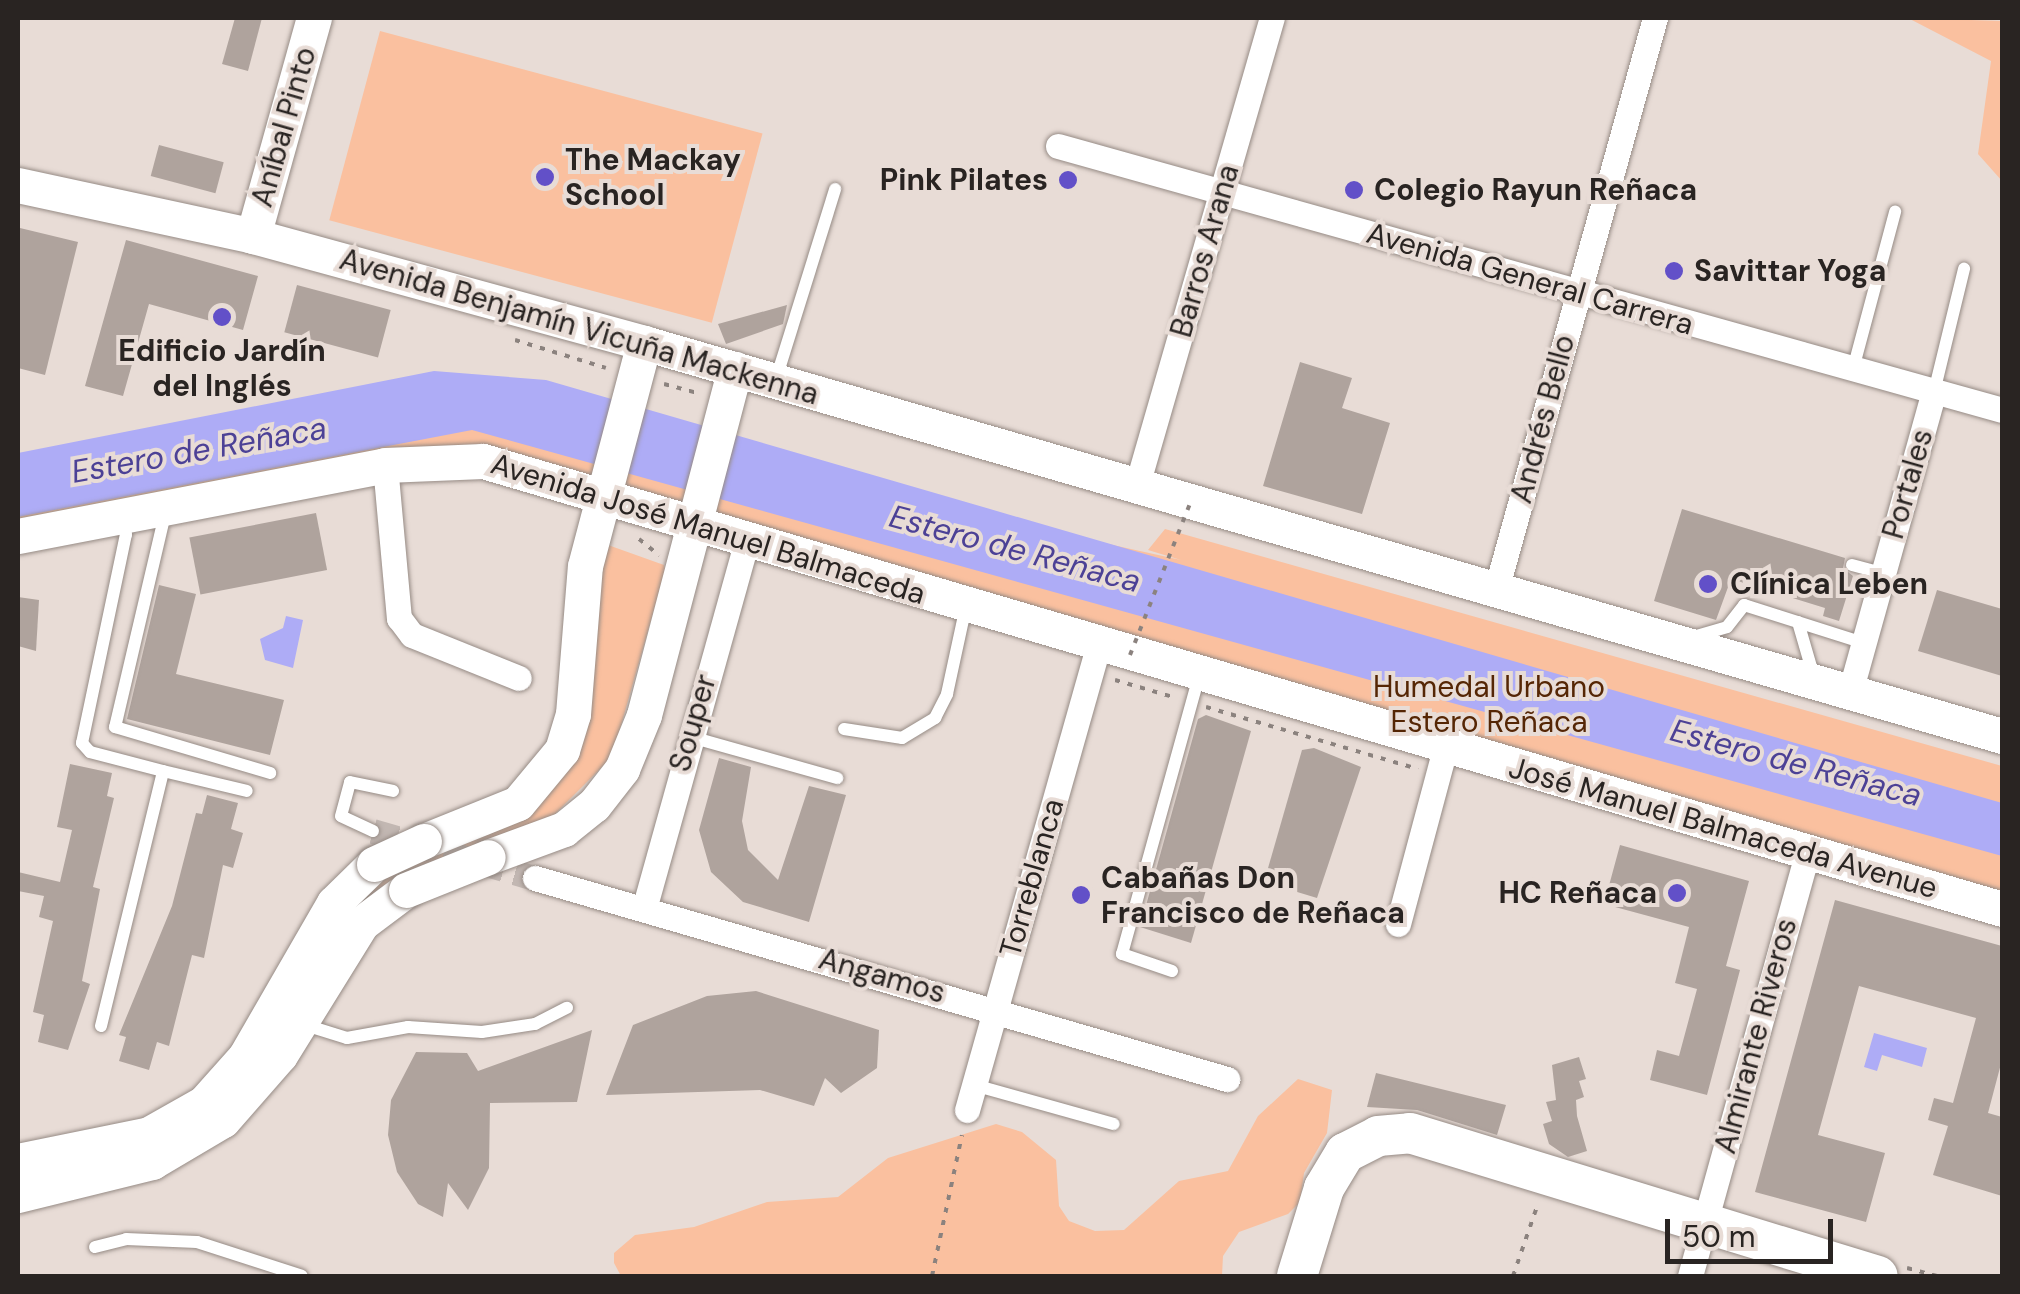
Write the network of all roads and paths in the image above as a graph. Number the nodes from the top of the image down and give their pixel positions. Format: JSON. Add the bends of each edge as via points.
{"nodes":[{"id":1,"x":314,"y":18,"type":"edge"},
{"id":2,"x":1272,"y":18,"type":"edge"},
{"id":3,"x":1655,"y":18,"type":"edge"},
{"id":4,"x":1058,"y":146,"type":"dead end"},
{"id":5,"x":18,"y":185,"type":"edge"},
{"id":6,"x":835,"y":189,"type":"dead end"},
{"id":7,"x":1223,"y":192,"type":"junction"},
{"id":8,"x":1894,"y":212,"type":"dead end"},
{"id":9,"x":253,"y":236,"type":"junction"},
{"id":10,"x":1964,"y":270,"type":"dead end"},
{"id":11,"x":1577,"y":292,"type":"junction"},
{"id":12,"x":644,"y":344,"type":"junction"},
{"id":13,"x":1852,"y":369,"type":"junction"},
{"id":14,"x":735,"y":370,"type":"junction"},
{"id":15,"x":776,"y":381,"type":"junction"},
{"id":16,"x":1934,"y":392,"type":"junction"},
{"id":17,"x":2002,"y":410,"type":"edge"},
{"id":18,"x":385,"y":465,"type":"junction"},
{"id":19,"x":605,"y":485,"type":"junction"},
{"id":20,"x":1138,"y":485,"type":"junction"},
{"id":21,"x":1191,"y":501,"type":"junction"},
{"id":22,"x":166,"y":507,"type":"junction"},
{"id":23,"x":695,"y":512,"type":"junction"},
{"id":24,"x":122,"y":516,"type":"junction"},
{"id":25,"x":18,"y":536,"type":"edge"},
{"id":26,"x":747,"y":539,"type":"junction"},
{"id":27,"x":1852,"y":565,"type":"dead end"},
{"id":28,"x":1882,"y":574,"type":"junction"},
{"id":29,"x":1496,"y":590,"type":"junction"},
{"id":30,"x":966,"y":606,"type":"junction"},
{"id":31,"x":1798,"y":622,"type":"junction"},
{"id":32,"x":1676,"y":642,"type":"junction"},
{"id":33,"x":1864,"y":643,"type":"junction"},
{"id":34,"x":1114,"y":651,"type":"junction"},
{"id":35,"x":1198,"y":676,"type":"junction"},
{"id":36,"x":519,"y":678,"type":"dead end"},
{"id":37,"x":1816,"y":682,"type":"junction"},
{"id":38,"x":1850,"y":692,"type":"junction"},
{"id":39,"x":844,"y":729,"type":"dead end"},
{"id":40,"x":689,"y":736,"type":"junction"},
{"id":41,"x":2002,"y":736,"type":"edge"},
{"id":42,"x":1445,"y":748,"type":"junction"},
{"id":43,"x":163,"y":771,"type":"junction"},
{"id":44,"x":270,"y":773,"type":"dead end"},
{"id":45,"x":837,"y":778,"type":"dead end"},
{"id":46,"x":394,"y":790,"type":"dead end"},
{"id":47,"x":247,"y":791,"type":"dead end"},
{"id":48,"x":373,"y":848,"type":"junction"},
{"id":49,"x":1806,"y":854,"type":"junction"},
{"id":50,"x":535,"y":878,"type":"tunnel mouth"},
{"id":51,"x":644,"y":908,"type":"junction"},
{"id":52,"x":2002,"y":908,"type":"edge"},
{"id":53,"x":1398,"y":924,"type":"dead end"},
{"id":54,"x":1172,"y":971,"type":"dead end"},
{"id":55,"x":567,"y":1008,"type":"dead end"},
{"id":56,"x":994,"y":1008,"type":"junction"},
{"id":57,"x":300,"y":1023,"type":"junction"},
{"id":58,"x":101,"y":1026,"type":"dead end"},
{"id":59,"x":1227,"y":1079,"type":"dead end"},
{"id":60,"x":974,"y":1085,"type":"junction"},
{"id":61,"x":967,"y":1110,"type":"joint"},
{"id":62,"x":1114,"y":1124,"type":"dead end"},
{"id":63,"x":18,"y":1161,"type":"edge"},
{"id":64,"x":1547,"y":1176,"type":"junction"},
{"id":65,"x":18,"y":1194,"type":"edge"},
{"id":66,"x":1704,"y":1226,"type":"junction"},
{"id":67,"x":95,"y":1248,"type":"dead end"},
{"id":68,"x":302,"y":1276,"type":"edge"},
{"id":69,"x":932,"y":1276,"type":"edge"},
{"id":70,"x":1297,"y":1276,"type":"edge"},
{"id":71,"x":1513,"y":1276,"type":"edge"},
{"id":72,"x":1690,"y":1276,"type":"edge"},
{"id":73,"x":1878,"y":1276,"type":"edge"}],
"edges":[{"from":1,"to":9,"type":"main road","name":"Aníbal Pinto"},
{"from":2,"to":7,"type":"street","name":"Barros Arana"},
{"from":3,"to":11,"type":"street","name":"Andrés Bello"},
{"from":4,"to":7,"type":"street","name":"Avenida General Carrera"},
{"from":5,"to":9,"type":"main road","name":"Avenida Benjamín Vicuña Mackenna"},
{"from":6,"to":15,"type":"lane"},
{"from":7,"to":11,"type":"street","name":"Avenida General Carrera"},
{"from":7,"to":20,"type":"street","name":"Barros Arana"},
{"from":8,"to":13,"type":"lane"},
{"from":9,"to":12,"type":"main road","name":"Avenida Benjamín Vicuña Mackenna"},
{"from":10,"to":16,"type":"lane"},
{"from":11,"to":13,"type":"street","name":"Avenida General Carrera"},
{"from":11,"to":29,"type":"street","name":"Andrés Bello"},
{"from":12,"to":14,"type":"main road","name":"Avenida Benjamín Vicuña Mackenna"},
{"from":12,"to":19,"type":"main road"},
{"from":13,"to":16,"type":"street","name":"Avenida General Carrera"},
{"from":14,"to":15,"type":"main road","name":"Avenida Benjamín Vicuña Mackenna"},
{"from":14,"to":23,"type":"main road"},
{"from":15,"to":20,"type":"main road","name":"Avenida Benjamín Vicuña Mackenna"},
{"from":16,"to":17,"type":"street","name":"Avenida General Carrera"},
{"from":16,"to":28,"type":"street","name":"Portales"},
{"from":18,"to":19,"type":"main road","name":"Avenida José Manuel Balmaceda","via":[[483,460]]},
{"from":18,"to":22,"type":"main road","name":"Avenida José Manuel Balmaceda"},
{"from":18,"to":36,"type":"street","via":[[399,618],[412,635]]},
{"from":19,"to":23,"type":"main road","name":"Avenida José Manuel Balmaceda"},
{"from":19,"to":48,"type":"main road","bridge":true,"via":[[580,590],[573,714],[562,750],[518,803],[424,841]]},
{"from":20,"to":21,"type":"main road","name":"Avenida Benjamín Vicuña Mackenna"},
{"from":21,"to":29,"type":"main road","name":"Avenida Benjamín Vicuña Mackenna"},
{"from":21,"to":34,"type":"path","bridge":true},
{"from":22,"to":24,"type":"main road","name":"Avenida José Manuel Balmaceda"},
{"from":22,"to":44,"type":"lane","via":[[115,726]]},
{"from":23,"to":26,"type":"main road","name":"Avenida José Manuel Balmaceda"},
{"from":23,"to":57,"type":"main road","bridge":true,"via":[[649,698],[622,769],[564,829],[406,890],[362,923]]},
{"from":24,"to":25,"type":"main road","name":"Avenida José Manuel Balmaceda"},
{"from":24,"to":43,"type":"lane","via":[[126,535],[82,743],[90,752]]},
{"from":26,"to":30,"type":"main road","name":"Avenida José Manuel Balmaceda"},
{"from":26,"to":40,"type":"street","name":"Souper"},
{"from":27,"to":28,"type":"lane"},
{"from":28,"to":33,"type":"street","name":"Portales"},
{"from":29,"to":32,"type":"main road"},
{"from":30,"to":34,"type":"main road","name":"Avenida José Manuel Balmaceda"},
{"from":30,"to":39,"type":"lane","via":[[947,694],[935,718],[902,738]]},
{"from":31,"to":32,"type":"lane","via":[[1744,606],[1727,627]]},
{"from":31,"to":33,"type":"lane"},
{"from":31,"to":37,"type":"lane"},
{"from":32,"to":37,"type":"main road"},
{"from":33,"to":38,"type":"street","name":"Portales"},
{"from":34,"to":35,"type":"main road","name":"José Manuel Balmaceda Avenue"},
{"from":34,"to":56,"type":"street","name":"Torreblanca"},
{"from":35,"to":42,"type":"main road","name":"José Manuel Balmaceda Avenue"},
{"from":35,"to":54,"type":"lane","via":[[1122,954]]},
{"from":37,"to":38,"type":"main road"},
{"from":38,"to":41,"type":"main road"},
{"from":40,"to":45,"type":"lane"},
{"from":40,"to":51,"type":"street","name":"Souper"},
{"from":42,"to":49,"type":"main road","name":"José Manuel Balmaceda Avenue"},
{"from":42,"to":53,"type":"street"},
{"from":43,"to":47,"type":"lane"},
{"from":43,"to":58,"type":"lane"},
{"from":46,"to":48,"type":"lane","via":[[350,782],[341,816]]},
{"from":48,"to":63,"type":"main road","via":[[334,902],[245,1057],[204,1104],[149,1134]]},
{"from":49,"to":52,"type":"main road","name":"José Manuel Balmaceda Avenue"},
{"from":49,"to":66,"type":"street","name":"Almirante Riveros"},
{"from":50,"to":51,"type":"street","name":"Angamos"},
{"from":51,"to":56,"type":"street","name":"Angamos"},
{"from":55,"to":57,"type":"lane","via":[[534,1024],[482,1032],[408,1027],[347,1038]]},
{"from":56,"to":59,"type":"street","name":"Angamos"},
{"from":56,"to":60,"type":"street","name":"Torreblanca"},
{"from":57,"to":65,"type":"main road","via":[[254,1090],[199,1138],[127,1171]]},
{"from":60,"to":61,"type":"street","name":"Torreblanca"},
{"from":60,"to":62,"type":"lane"},
{"from":61,"to":69,"type":"path"},
{"from":64,"to":66,"type":"main road"},
{"from":64,"to":70,"type":"main road","via":[[1410,1132],[1378,1136],[1345,1153],[1324,1188]]},
{"from":64,"to":71,"type":"path"},
{"from":66,"to":72,"type":"street","name":"Almirante Riveros"},
{"from":66,"to":73,"type":"main road"},
{"from":67,"to":68,"type":"lane","via":[[126,1239],[197,1242]]}]}
